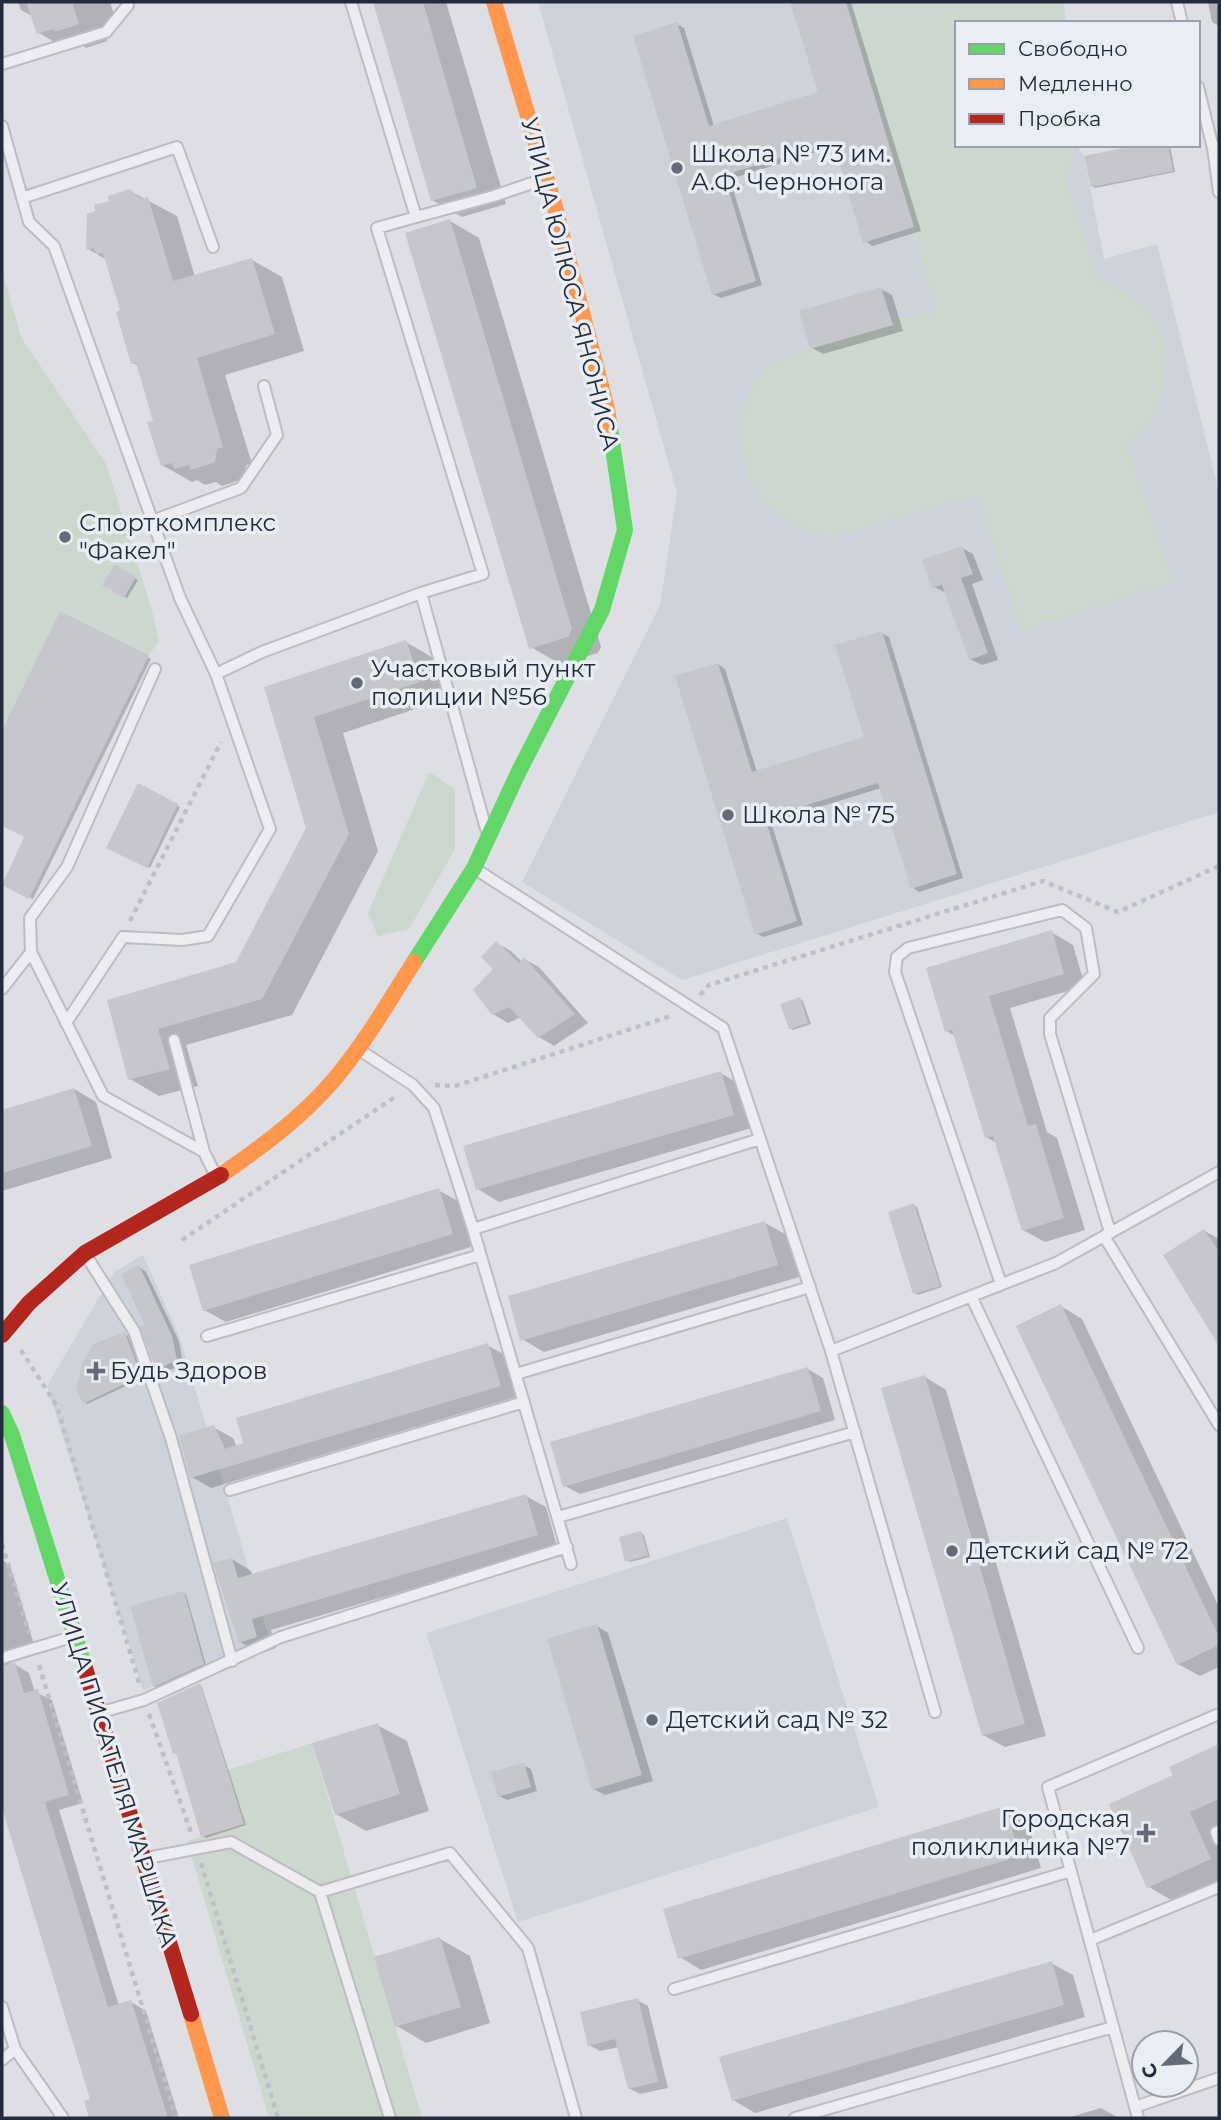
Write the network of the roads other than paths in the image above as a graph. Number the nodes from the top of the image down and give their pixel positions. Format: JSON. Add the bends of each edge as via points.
{"nodes":[{"id":1,"x":127,"y":2,"type":"edge"},
{"id":2,"x":352,"y":2,"type":"edge"},
{"id":3,"x":494,"y":2,"type":"edge"},
{"id":4,"x":1177,"y":2,"type":"edge"},
{"id":5,"x":1182,"y":21,"type":"edge"},
{"id":6,"x":2,"y":64,"type":"edge"},
{"id":7,"x":1200,"y":94,"type":"edge"},
{"id":8,"x":2,"y":126,"type":"edge"},
{"id":9,"x":1216,"y":147,"type":"edge"},
{"id":10,"x":547,"y":178,"type":"junction"},
{"id":11,"x":1219,"y":192,"type":"edge"},
{"id":12,"x":22,"y":198,"type":"junction"},
{"id":13,"x":416,"y":216,"type":"junction"},
{"id":14,"x":213,"y":247,"type":"dead end"},
{"id":15,"x":264,"y":386,"type":"dead end"},
{"id":16,"x":152,"y":521,"type":"junction"},
{"id":17,"x":421,"y":593,"type":"junction"},
{"id":18,"x":156,"y":669,"type":"dead end"},
{"id":19,"x":216,"y":674,"type":"junction"},
{"id":20,"x":488,"y":838,"type":"junction"},
{"id":21,"x":474,"y":868,"type":"junction"},
{"id":22,"x":31,"y":953,"type":"junction"},
{"id":23,"x":2,"y":989,"type":"edge"},
{"id":24,"x":66,"y":1023,"type":"junction"},
{"id":25,"x":174,"y":1040,"type":"dead end"},
{"id":26,"x":358,"y":1049,"type":"junction"},
{"id":27,"x":760,"y":1139,"type":"junction"},
{"id":28,"x":204,"y":1152,"type":"junction"},
{"id":29,"x":1219,"y":1172,"type":"edge"},
{"id":30,"x":217,"y":1178,"type":"junction"},
{"id":31,"x":472,"y":1229,"type":"junction"},
{"id":32,"x":1107,"y":1234,"type":"junction"},
{"id":33,"x":85,"y":1253,"type":"junction"},
{"id":34,"x":480,"y":1255,"type":"junction"},
{"id":35,"x":1001,"y":1284,"type":"junction"},
{"id":36,"x":810,"y":1287,"type":"junction"},
{"id":37,"x":971,"y":1296,"type":"junction"},
{"id":38,"x":2,"y":1335,"type":"edge"},
{"id":39,"x":207,"y":1336,"type":"dead end"},
{"id":40,"x":831,"y":1351,"type":"junction"},
{"id":41,"x":516,"y":1374,"type":"junction"},
{"id":42,"x":524,"y":1402,"type":"junction"},
{"id":43,"x":2,"y":1413,"type":"edge"},
{"id":44,"x":1219,"y":1425,"type":"edge"},
{"id":45,"x":855,"y":1432,"type":"junction"},
{"id":46,"x":230,"y":1490,"type":"dead end"},
{"id":47,"x":558,"y":1517,"type":"junction"},
{"id":48,"x":567,"y":1547,"type":"junction"},
{"id":49,"x":571,"y":1564,"type":"dead end"},
{"id":50,"x":75,"y":1636,"type":"junction"},
{"id":51,"x":1138,"y":1648,"type":"dead end"},
{"id":52,"x":2,"y":1658,"type":"edge"},
{"id":53,"x":232,"y":1661,"type":"junction"},
{"id":54,"x":935,"y":1712,"type":"dead end"},
{"id":55,"x":98,"y":1713,"type":"junction"},
{"id":56,"x":1219,"y":1714,"type":"edge"},
{"id":57,"x":1219,"y":1831,"type":"edge"},
{"id":58,"x":1219,"y":1840,"type":"edge"},
{"id":59,"x":145,"y":1858,"type":"junction"},
{"id":60,"x":1071,"y":1871,"type":"junction"},
{"id":61,"x":1219,"y":1887,"type":"edge"},
{"id":62,"x":320,"y":1892,"type":"junction"},
{"id":63,"x":1090,"y":1940,"type":"junction"},
{"id":64,"x":674,"y":1989,"type":"dead end"},
{"id":65,"x":2,"y":2007,"type":"edge"},
{"id":66,"x":1113,"y":2027,"type":"junction"},
{"id":67,"x":15,"y":2049,"type":"junction"},
{"id":68,"x":2,"y":2060,"type":"edge"},
{"id":69,"x":1219,"y":2078,"type":"edge"},
{"id":70,"x":1136,"y":2113,"type":"edge"},
{"id":71,"x":63,"y":2118,"type":"edge"},
{"id":72,"x":222,"y":2118,"type":"edge"},
{"id":73,"x":390,"y":2118,"type":"edge"},
{"id":74,"x":576,"y":2118,"type":"edge"},
{"id":75,"x":795,"y":2118,"type":"edge"}],
"edges":[{"from":1,"to":6,"type":"lane","via":[[106,32]]},
{"from":2,"to":13,"type":"lane"},
{"from":3,"to":10,"type":"street","name":"УЛИЦА ЮЛЮСА ЯНОНИСА"},
{"from":4,"to":5,"type":"lane"},
{"from":7,"to":9,"type":"lane"},
{"from":8,"to":12,"type":"lane"},
{"from":9,"to":11,"type":"lane"},
{"from":10,"to":13,"type":"lane"},
{"from":10,"to":20,"type":"street","name":"УЛИЦА ЮЛЮСА ЯНОНИСА","via":[[607,410],[625,530],[602,610]]},
{"from":12,"to":14,"type":"lane","via":[[177,147]]},
{"from":12,"to":16,"type":"lane","via":[[29,222],[54,246]]},
{"from":13,"to":17,"type":"lane","via":[[377,228],[483,574]]},
{"from":15,"to":16,"type":"lane","via":[[276,435],[241,488]]},
{"from":16,"to":19,"type":"lane","via":[[180,598]]},
{"from":17,"to":19,"type":"lane","via":[[262,652]]},
{"from":17,"to":20,"type":"lane"},
{"from":18,"to":22,"type":"lane","via":[[67,867],[30,918]]},
{"from":19,"to":24,"type":"lane","via":[[270,829],[208,936],[182,940],[122,937]]},
{"from":20,"to":21,"type":"street","name":"УЛИЦА ЮЛЮСА ЯНОНИСА"},
{"from":21,"to":26,"type":"street","name":"УЛИЦА ЮЛЮСА ЯНОНИСА"},
{"from":21,"to":27,"type":"lane","via":[[723,1028]]},
{"from":22,"to":23,"type":"lane"},
{"from":22,"to":24,"type":"lane"},
{"from":24,"to":28,"type":"lane","via":[[103,1096]]},
{"from":25,"to":28,"type":"lane"},
{"from":26,"to":30,"type":"street","name":"УЛИЦА ЮЛЮСА ЯНОНИСА","via":[[299,1115]]},
{"from":26,"to":31,"type":"lane","via":[[413,1085],[434,1108]]},
{"from":27,"to":31,"type":"lane"},
{"from":27,"to":36,"type":"lane"},
{"from":28,"to":30,"type":"lane"},
{"from":29,"to":32,"type":"lane"},
{"from":30,"to":33,"type":"street","name":"УЛИЦА ЮЛЮСА ЯНОНИСА"},
{"from":31,"to":34,"type":"lane"},
{"from":32,"to":35,"type":"lane","via":[[1056,1262]]},
{"from":32,"to":35,"type":"lane","via":[[1050,1034],[1050,1018],[1094,974],[1086,929],[1062,910],[908,948],[897,957],[895,972]]},
{"from":32,"to":44,"type":"lane"},
{"from":33,"to":38,"type":"street","name":"УЛИЦА ЮЛЮСА ЯНОНИСА","via":[[29,1303]]},
{"from":33,"to":53,"type":"lane","via":[[134,1331],[171,1438]]},
{"from":34,"to":39,"type":"lane"},
{"from":34,"to":41,"type":"lane"},
{"from":35,"to":37,"type":"lane"},
{"from":36,"to":40,"type":"lane"},
{"from":36,"to":41,"type":"lane"},
{"from":37,"to":40,"type":"lane"},
{"from":37,"to":51,"type":"lane"},
{"from":40,"to":45,"type":"lane"},
{"from":41,"to":42,"type":"lane"},
{"from":42,"to":46,"type":"lane"},
{"from":42,"to":47,"type":"lane"},
{"from":43,"to":50,"type":"street","name":"УЛИЦА ПИСАТЕЛЯ МАРШАКА"},
{"from":45,"to":47,"type":"lane"},
{"from":45,"to":54,"type":"lane"},
{"from":47,"to":48,"type":"lane"},
{"from":48,"to":49,"type":"lane"},
{"from":48,"to":53,"type":"lane","via":[[281,1637]]},
{"from":50,"to":52,"type":"lane"},
{"from":50,"to":55,"type":"street","name":"УЛИЦА ПИСАТЕЛЯ МАРШАКА"},
{"from":53,"to":55,"type":"lane","via":[[144,1700]]},
{"from":55,"to":59,"type":"street","name":"УЛИЦА ПИСАТЕЛЯ МАРШАКА"},
{"from":56,"to":60,"type":"lane","via":[[1048,1787]]},
{"from":57,"to":58,"type":"lane"},
{"from":59,"to":62,"type":"lane","via":[[231,1842]]},
{"from":59,"to":72,"type":"street","name":"УЛИЦА ПИСАТЕЛЯ МАРШАКА"},
{"from":60,"to":63,"type":"lane"},
{"from":60,"to":64,"type":"lane"},
{"from":61,"to":63,"type":"lane"},
{"from":62,"to":73,"type":"lane"},
{"from":62,"to":74,"type":"lane","via":[[450,1853],[528,1948]]},
{"from":63,"to":66,"type":"lane"},
{"from":65,"to":67,"type":"lane"},
{"from":66,"to":70,"type":"lane"},
{"from":66,"to":75,"type":"lane"},
{"from":67,"to":68,"type":"lane"},
{"from":67,"to":71,"type":"lane"},
{"from":69,"to":70,"type":"lane"}]}
